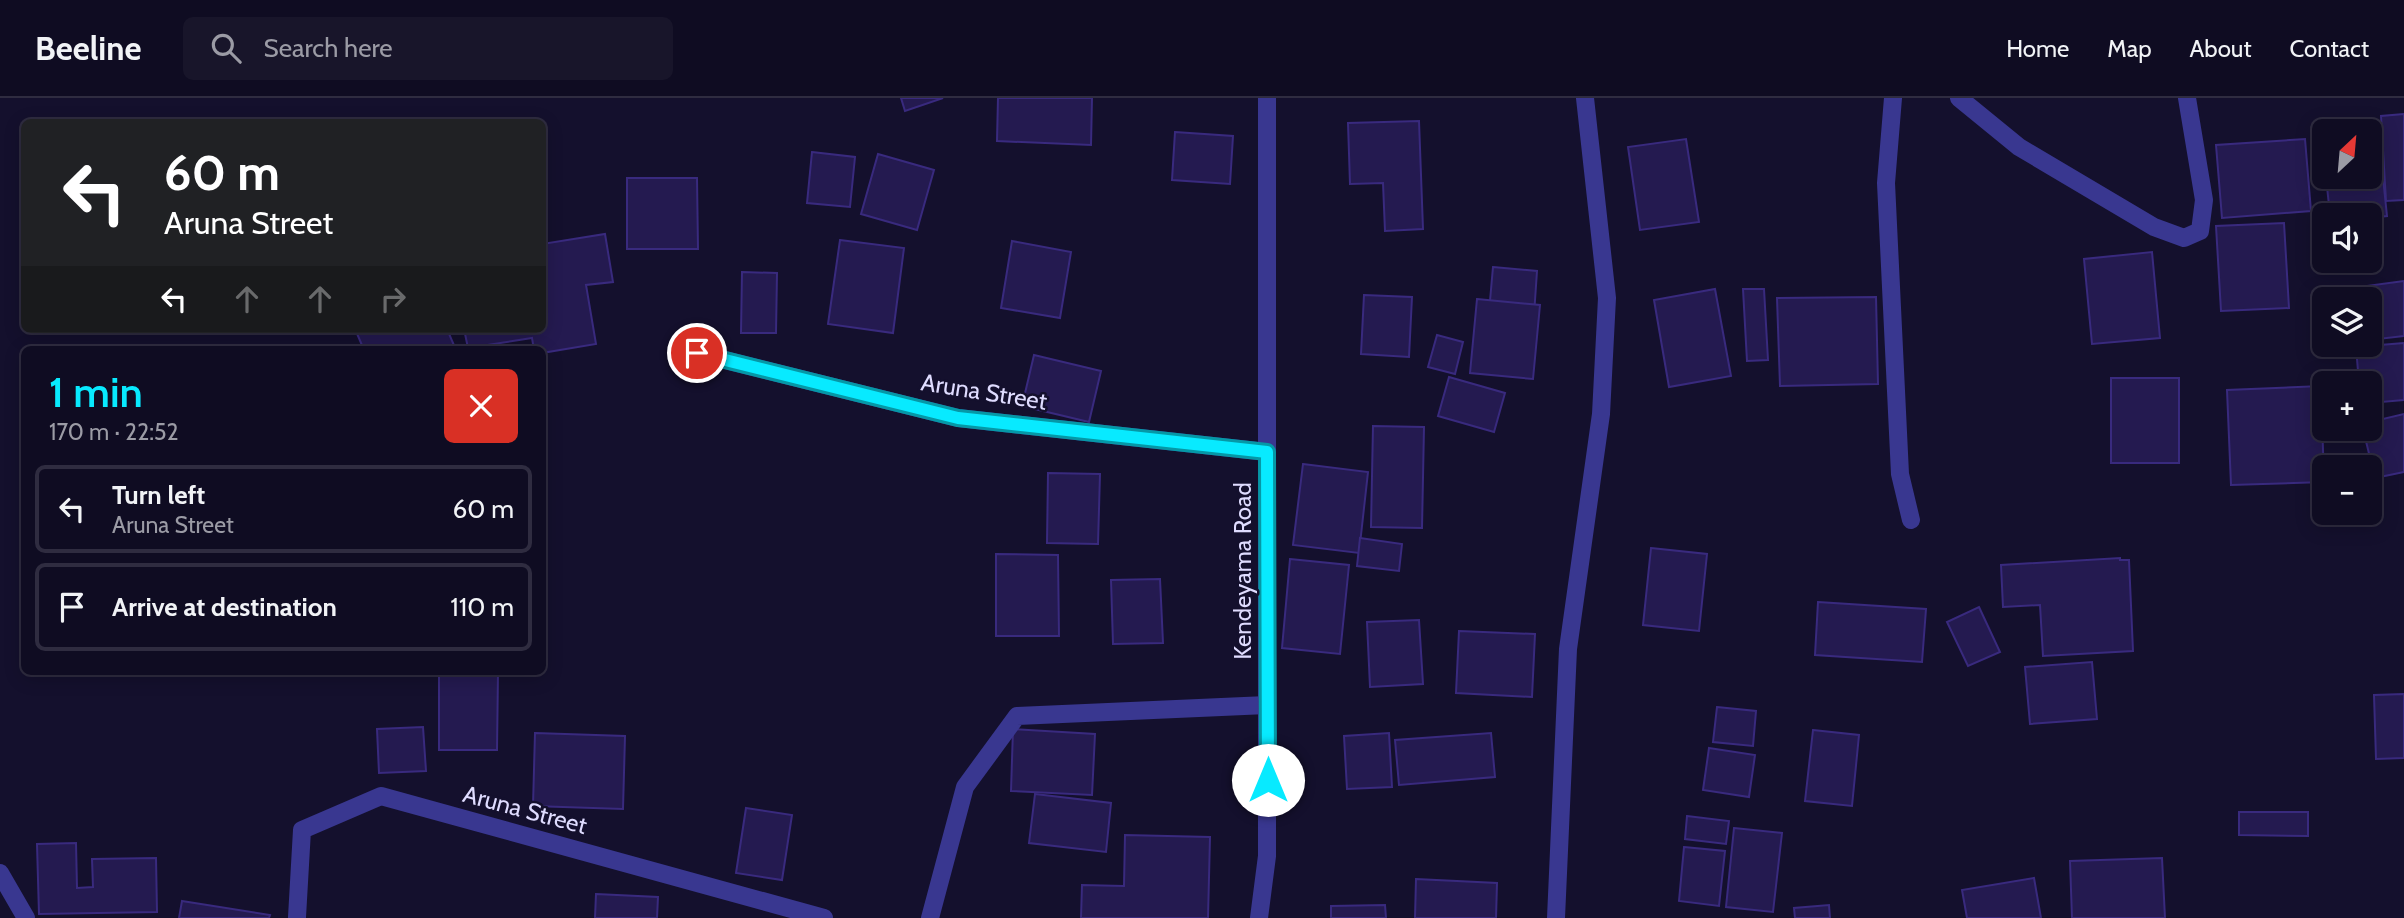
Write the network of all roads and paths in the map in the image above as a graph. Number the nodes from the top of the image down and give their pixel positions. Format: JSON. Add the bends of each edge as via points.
{"nodes":[{"id":1,"x":1267,"y":98,"type":"edge"},
{"id":2,"x":1585,"y":98,"type":"edge"},
{"id":3,"x":1893,"y":98,"type":"edge"},
{"id":4,"x":1959,"y":98,"type":"edge"},
{"id":5,"x":2187,"y":98,"type":"edge"},
{"id":6,"x":697,"y":353,"type":"dead end"},
{"id":7,"x":1267,"y":452,"type":"junction"},
{"id":8,"x":1911,"y":520,"type":"dead end"},
{"id":9,"x":1268,"y":705,"type":"junction"},
{"id":10,"x":0,"y":873,"type":"edge"},
{"id":11,"x":297,"y":917,"type":"edge"},
{"id":12,"x":26,"y":918,"type":"edge"},
{"id":13,"x":824,"y":918,"type":"edge"},
{"id":14,"x":930,"y":918,"type":"edge"},
{"id":15,"x":1259,"y":918,"type":"edge"},
{"id":16,"x":1556,"y":918,"type":"edge"}],
"edges":[{"from":1,"to":7,"type":"street","name":"Kendeyama Road"},
{"from":2,"to":16,"type":"street","via":[[1607,299],[1601,414],[1568,649]]},
{"from":3,"to":8,"type":"street","via":[[1885,183],[1900,474]]},
{"from":4,"to":5,"type":"street","via":[[2019,147],[2154,227],[2184,237],[2200,231],[2204,201]]},
{"from":6,"to":7,"type":"street","name":"Aruna Street","via":[[958,418]]},
{"from":7,"to":9,"type":"street","name":"Kendeyama Road"},
{"from":9,"to":14,"type":"street","via":[[1017,716],[965,787]]},
{"from":9,"to":15,"type":"street","name":"Kendeyama Road","via":[[1268,856]]},
{"from":10,"to":12,"type":"street"},
{"from":11,"to":13,"type":"street","name":"Aruna Street","via":[[302,830],[381,796]]}]}
